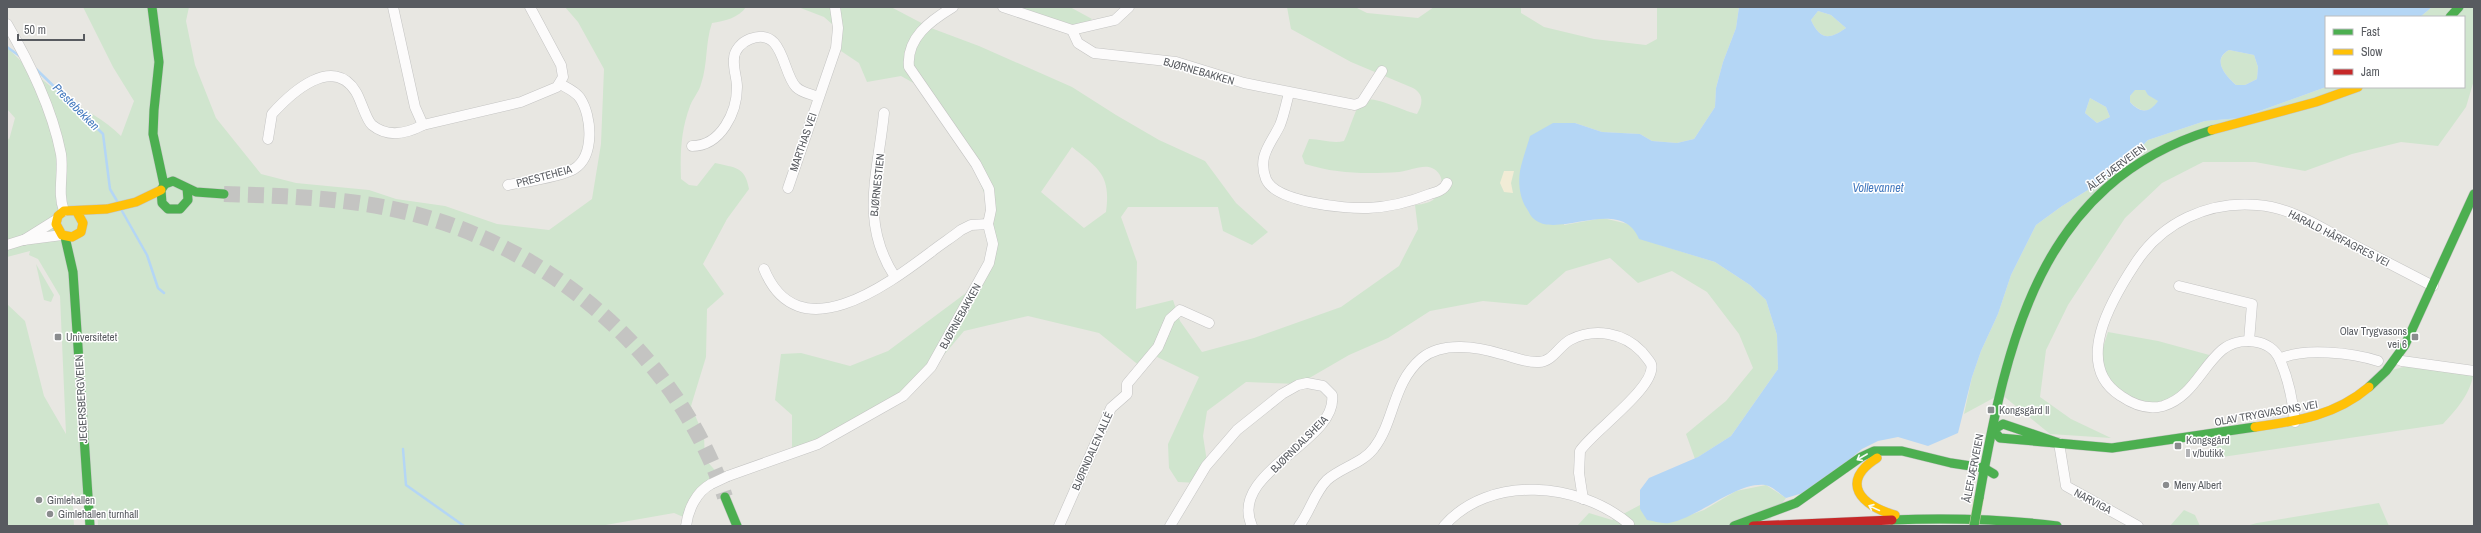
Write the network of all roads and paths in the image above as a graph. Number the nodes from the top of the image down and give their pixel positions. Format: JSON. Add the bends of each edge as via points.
{"nodes":[{"id":1,"x":152,"y":7,"type":"edge"},
{"id":2,"x":393,"y":7,"type":"edge"},
{"id":3,"x":530,"y":7,"type":"edge"},
{"id":4,"x":835,"y":7,"type":"edge"},
{"id":5,"x":953,"y":7,"type":"edge"},
{"id":6,"x":1003,"y":7,"type":"edge"},
{"id":7,"x":1129,"y":7,"type":"edge"},
{"id":8,"x":2459,"y":7,"type":"edge"},
{"id":9,"x":2451,"y":16,"type":"edge"},
{"id":10,"x":7,"y":24,"type":"edge"},
{"id":11,"x":1072,"y":30,"type":"junction"},
{"id":12,"x":1382,"y":71,"type":"dead end"},
{"id":13,"x":560,"y":84,"type":"junction"},
{"id":14,"x":2355,"y":88,"type":"edge"},
{"id":15,"x":1289,"y":93,"type":"junction"},
{"id":16,"x":818,"y":96,"type":"junction"},
{"id":17,"x":884,"y":113,"type":"dead end"},
{"id":18,"x":423,"y":125,"type":"junction"},
{"id":19,"x":154,"y":136,"type":"junction"},
{"id":20,"x":268,"y":139,"type":"dead end"},
{"id":21,"x":692,"y":146,"type":"dead end"},
{"id":22,"x":177,"y":181,"type":"junction"},
{"id":23,"x":1447,"y":183,"type":"dead end"},
{"id":24,"x":508,"y":185,"type":"dead end"},
{"id":25,"x":163,"y":188,"type":"junction"},
{"id":26,"x":187,"y":188,"type":"junction"},
{"id":27,"x":788,"y":188,"type":"dead end"},
{"id":28,"x":2474,"y":194,"type":"edge"},
{"id":29,"x":186,"y":204,"type":"junction"},
{"id":30,"x":165,"y":206,"type":"junction"},
{"id":31,"x":64,"y":211,"type":"junction"},
{"id":32,"x":77,"y":212,"type":"junction"},
{"id":33,"x":56,"y":220,"type":"junction"},
{"id":34,"x":988,"y":224,"type":"junction"},
{"id":35,"x":82,"y":230,"type":"junction"},
{"id":36,"x":63,"y":236,"type":"junction"},
{"id":37,"x":23,"y":240,"type":"junction"},
{"id":38,"x":7,"y":245,"type":"edge"},
{"id":39,"x":764,"y":270,"type":"dead end"},
{"id":40,"x":73,"y":272,"type":"junction"},
{"id":41,"x":895,"y":277,"type":"junction"},
{"id":42,"x":2179,"y":286,"type":"dead end"},
{"id":43,"x":2433,"y":286,"type":"junction"},
{"id":44,"x":2020,"y":322,"type":"junction"},
{"id":45,"x":1209,"y":323,"type":"dead end"},
{"id":46,"x":2249,"y":340,"type":"junction"},
{"id":47,"x":2280,"y":359,"type":"junction"},
{"id":48,"x":2397,"y":359,"type":"junction"},
{"id":49,"x":2378,"y":361,"type":"dead end"},
{"id":50,"x":2474,"y":371,"type":"edge"},
{"id":51,"x":2295,"y":422,"type":"junction"},
{"id":52,"x":2003,"y":424,"type":"junction"},
{"id":53,"x":1993,"y":430,"type":"junction"},
{"id":54,"x":2000,"y":442,"type":"junction"},
{"id":55,"x":2059,"y":443,"type":"junction"},
{"id":56,"x":1984,"y":468,"type":"junction"},
{"id":57,"x":1995,"y":470,"type":"junction"},
{"id":58,"x":1982,"y":479,"type":"junction"},
{"id":59,"x":1992,"y":486,"type":"dead end"},
{"id":60,"x":1583,"y":499,"type":"junction"},
{"id":61,"x":1988,"y":506,"type":"dead end"},
{"id":62,"x":1925,"y":519,"type":"junction"},
{"id":63,"x":1629,"y":524,"type":"dead end"},
{"id":64,"x":90,"y":526,"type":"edge"},
{"id":65,"x":686,"y":526,"type":"edge"},
{"id":66,"x":1059,"y":526,"type":"edge"},
{"id":67,"x":1170,"y":526,"type":"edge"},
{"id":68,"x":1252,"y":526,"type":"edge"},
{"id":69,"x":1299,"y":526,"type":"edge"},
{"id":70,"x":1444,"y":526,"type":"edge"},
{"id":71,"x":1734,"y":526,"type":"edge"},
{"id":72,"x":1753,"y":526,"type":"edge"},
{"id":73,"x":1974,"y":526,"type":"edge"},
{"id":74,"x":1984,"y":526,"type":"edge"},
{"id":75,"x":2057,"y":526,"type":"edge"},
{"id":76,"x":2138,"y":526,"type":"edge"}],
"edges":[{"from":1,"to":19,"type":"main road","via":[[158,34],[159,62],[153,114]]},
{"from":2,"to":18,"type":"street","via":[[416,107]]},
{"from":3,"to":13,"type":"street","via":[[562,65],[563,77]]},
{"from":4,"to":16,"type":"street","name":"MARTHAS VEI","via":[[838,28],[836,48]]},
{"from":5,"to":34,"type":"street","name":"BJØRNEBAKKEN","via":[[934,19],[919,33],[910,51],[909,67],[984,177],[992,200]]},
{"from":6,"to":11,"type":"street"},
{"from":7,"to":11,"type":"street","via":[[1116,20]]},
{"from":8,"to":9,"type":"main road"},
{"from":10,"to":31,"type":"street","via":[[40,88],[56,134],[62,160],[60,199]]},
{"from":11,"to":15,"type":"street","name":"BJØRNEBAKKEN","via":[[1078,43],[1094,53],[1176,62],[1236,81]]},
{"from":12,"to":15,"type":"street","name":"BJØRNEBAKKEN","via":[[1362,102],[1355,105],[1314,95]]},
{"from":13,"to":18,"type":"street","via":[[552,90],[521,102]]},
{"from":13,"to":24,"type":"street","name":"PRESTEHEIA","via":[[577,95],[586,112],[589,132],[584,159],[571,170]]},
{"from":14,"to":44,"type":"main road","name":"ÅLEFJÆRVEIEN","via":[[2188,138],[2152,155],[2124,173],[2086,206],[2061,238],[2035,280]]},
{"from":15,"to":23,"type":"street","via":[[1282,119],[1262,159],[1266,179],[1272,188],[1280,193],[1327,204],[1367,208],[1420,198],[1441,190]]},
{"from":16,"to":21,"type":"street","via":[[804,93],[795,86],[776,44],[761,37],[751,39],[741,44],[735,54],[736,98],[727,124],[708,143]]},
{"from":16,"to":27,"type":"street","name":"MARTHAS VEI"},
{"from":17,"to":41,"type":"street","name":"BJØRNESTIEN","via":[[873,220],[881,252]]},
{"from":18,"to":20,"type":"street","via":[[405,133],[382,131],[370,124],[351,85],[339,77],[322,76],[307,84],[272,114]]},
{"from":19,"to":22,"type":"main road"},
{"from":19,"to":25,"type":"main road"},
{"from":22,"to":25,"type":"main road","via":[[170,182]]},
{"from":22,"to":26,"type":"main road"},
{"from":25,"to":30,"type":"main road","via":[[160,199]]},
{"from":25,"to":32,"type":"main road","via":[[119,207]]},
{"from":26,"to":29,"type":"main road","via":[[189,196]]},
{"from":26,"to":29,"type":"main road","via":[[223,197]]},
{"from":28,"to":43,"type":"main road","name":"OLAV TRYGVASONS VEI"},
{"from":29,"to":30,"type":"main road","via":[[176,210]]},
{"from":30,"to":35,"type":"main road","via":[[153,206],[96,221]]},
{"from":31,"to":32,"type":"main road"},
{"from":31,"to":33,"type":"main road"},
{"from":32,"to":35,"type":"main road","via":[[82,219]]},
{"from":33,"to":36,"type":"main road","via":[[56,228]]},
{"from":33,"to":37,"type":"street"},
{"from":34,"to":41,"type":"street","via":[[971,225],[961,230]]},
{"from":34,"to":65,"type":"street","name":"BJØRNEBAKKEN","bridge":true,"via":[[993,244],[989,263],[931,367],[914,387],[893,402],[818,444],[711,484],[692,504]]},
{"from":35,"to":36,"type":"main road","via":[[72,237]]},
{"from":35,"to":40,"type":"main road","name":"JEGERSBERGVEIEN"},
{"from":36,"to":37,"type":"street"},
{"from":36,"to":40,"type":"main road","name":"JEGERSBERGVEIEN"},
{"from":37,"to":38,"type":"street"},
{"from":39,"to":41,"type":"street","via":[[772,285],[787,300],[797,305],[817,308],[851,302],[877,290]]},
{"from":40,"to":64,"type":"main road","name":"JEGERSBERGVEIEN"},
{"from":42,"to":46,"type":"street","via":[[2252,304]]},
{"from":43,"to":46,"type":"street","name":"HARALD HÅRFAGRES VEI","via":[[2289,212],[2248,204],[2211,208],[2171,225],[2137,260],[2112,301],[2100,338],[2097,363],[2101,374],[2116,393],[2133,404],[2152,408],[2180,398],[2224,348]]},
{"from":43,"to":48,"type":"main road","name":"OLAV TRYGVASONS VEI"},
{"from":44,"to":52,"type":"main road","name":"ÅLEFJÆRVEIEN"},
{"from":44,"to":53,"type":"main road","name":"ÅLEFJÆRVEIEN","via":[[2012,344]]},
{"from":45,"to":66,"type":"street","name":"BJØRNDALEN ALLÉ","via":[[1180,310],[1170,319],[1158,347],[1127,384],[1127,394],[1111,408]]},
{"from":46,"to":47,"type":"street","via":[[2266,345]]},
{"from":47,"to":49,"type":"street","via":[[2314,353],[2357,355]]},
{"from":47,"to":51,"type":"street"},
{"from":48,"to":50,"type":"street","via":[[2409,363]]},
{"from":48,"to":51,"type":"main road","name":"OLAV TRYGVASONS VEI","via":[[2374,384],[2352,400],[2327,414]]},
{"from":51,"to":55,"type":"main road","name":"OLAV TRYGVASONS VEI","via":[[2132,446],[2098,448]]},
{"from":52,"to":53,"type":"main road"},
{"from":52,"to":54,"type":"main road","name":"ÅLEFJÆRVEIEN"},
{"from":52,"to":55,"type":"main road","name":"OLAV TRYGVASONS VEI"},
{"from":53,"to":54,"type":"main road"},
{"from":53,"to":56,"type":"main road","name":"ÅLEFJÆRVEIEN"},
{"from":54,"to":55,"type":"main road","name":"OLAV TRYGVASONS VEI"},
{"from":55,"to":76,"type":"street","name":"NARVIGA","via":[[2066,486]]},
{"from":56,"to":57,"type":"main road"},
{"from":56,"to":58,"type":"main road","name":"ÅLEFJÆRVEIEN"},
{"from":56,"to":71,"type":"main road","one_way":true,"via":[[1951,464],[1902,451],[1874,451],[1857,460],[1796,504]]},
{"from":57,"to":58,"type":"main road"},
{"from":57,"to":59,"type":"main road","name":"ÅLEFJÆRVEIEN"},
{"from":62,"to":58,"type":"main road","one_way":true,"via":[[1891,514],[1866,504],[1857,490],[1858,475],[1862,468],[1877,458],[1898,457]]},
{"from":58,"to":73,"type":"main road","name":"ÅLEFJÆRVEIEN","bridge":true},
{"from":60,"to":63,"type":"street","via":[[1612,512]]},
{"from":60,"to":69,"type":"street","via":[[1578,473],[1580,451],[1636,395],[1652,369],[1651,363],[1639,349],[1619,335],[1581,336],[1570,340],[1550,359],[1541,362],[1530,362],[1491,351],[1454,347],[1423,357],[1411,370],[1399,390],[1375,447],[1362,459],[1333,475],[1322,486]]},
{"from":60,"to":70,"type":"street","via":[[1548,491],[1508,492],[1471,504]]},
{"from":61,"to":74,"type":"main road","name":"ÅLEFJÆRVEIEN"},
{"from":62,"to":72,"type":"main road"},
{"from":62,"to":75,"type":"main road","via":[[2011,521]]},
{"from":67,"to":68,"type":"street","name":"BJØRNDALSHEIA","via":[[1206,466],[1237,430],[1291,388],[1307,383],[1323,386],[1332,395],[1332,409],[1319,426],[1255,489],[1247,508]]}]}
